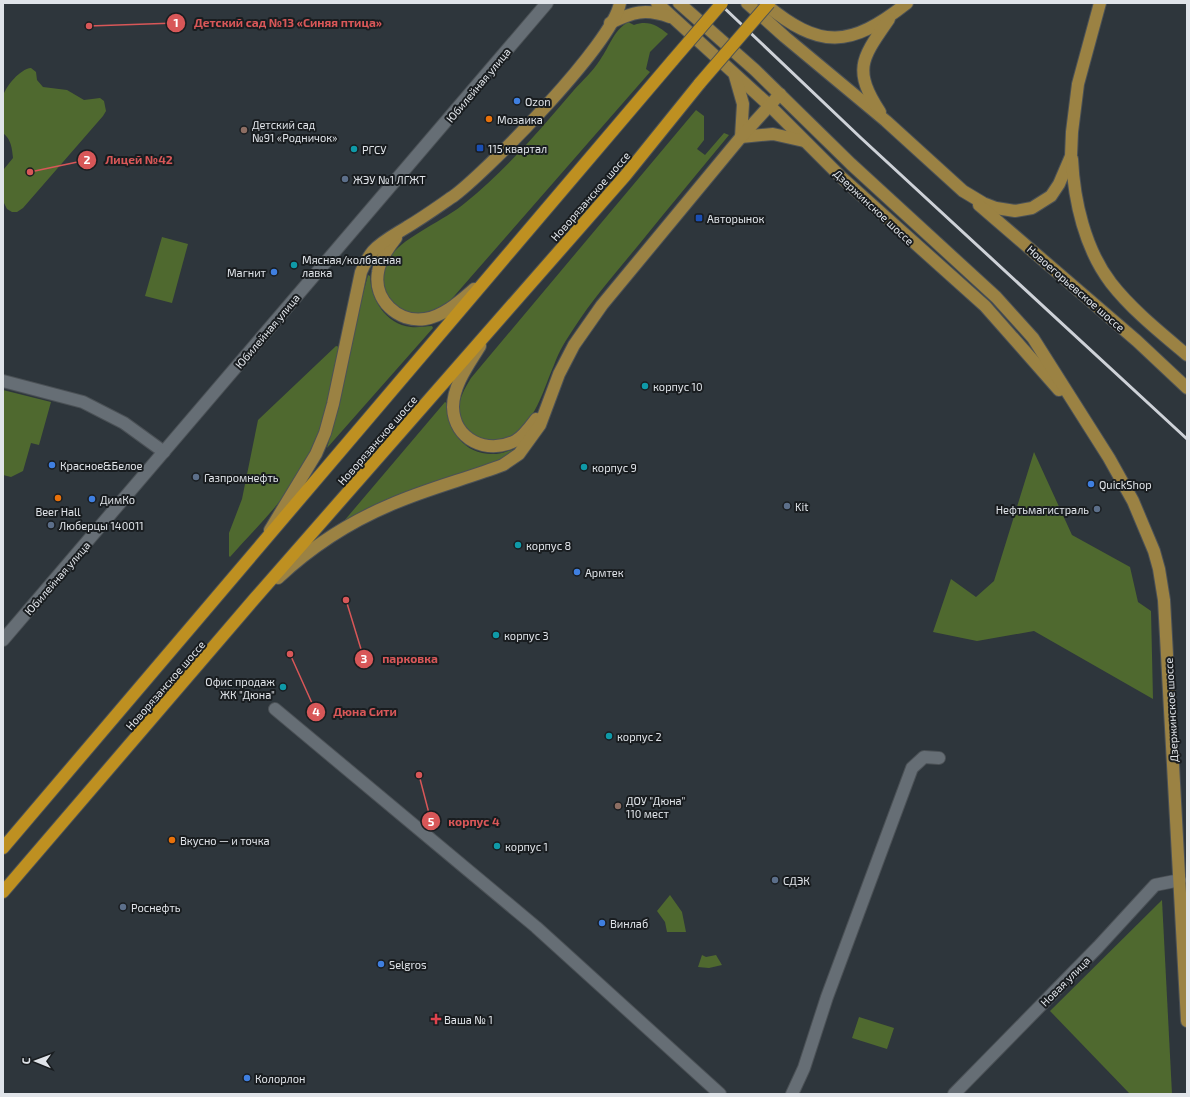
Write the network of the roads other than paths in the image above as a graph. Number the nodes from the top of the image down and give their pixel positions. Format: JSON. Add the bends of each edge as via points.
{"nodes":[{"id":1,"x":547,"y":3,"type":"edge"},
{"id":2,"x":620,"y":3,"type":"edge"},
{"id":3,"x":657,"y":3,"type":"edge"},
{"id":4,"x":679,"y":3,"type":"edge"},
{"id":5,"x":722,"y":3,"type":"edge"},
{"id":6,"x":747,"y":3,"type":"edge"},
{"id":7,"x":764,"y":3,"type":"edge"},
{"id":8,"x":768,"y":3,"type":"edge"},
{"id":9,"x":906,"y":3,"type":"edge"},
{"id":10,"x":1100,"y":3,"type":"edge"},
{"id":11,"x":891,"y":15,"type":"junction"},
{"id":12,"x":673,"y":18,"type":"junction"},
{"id":13,"x":610,"y":23,"type":"junction"},
{"id":14,"x":734,"y":73,"type":"junction"},
{"id":15,"x":780,"y":94,"type":"junction"},
{"id":16,"x":770,"y":106,"type":"junction"},
{"id":17,"x":886,"y":121,"type":"junction"},
{"id":18,"x":741,"y":137,"type":"junction"},
{"id":19,"x":805,"y":141,"type":"junction"},
{"id":20,"x":1072,"y":156,"type":"junction"},
{"id":21,"x":963,"y":191,"type":"junction"},
{"id":22,"x":402,"y":230,"type":"junction"},
{"id":23,"x":500,"y":266,"type":"junction"},
{"id":24,"x":974,"y":276,"type":"junction"},
{"id":25,"x":964,"y":287,"type":"junction"},
{"id":26,"x":487,"y":333,"type":"junction"},
{"id":27,"x":1187,"y":355,"type":"edge"},
{"id":28,"x":3,"y":380,"type":"edge"},
{"id":29,"x":1187,"y":388,"type":"edge"},
{"id":30,"x":550,"y":401,"type":"junction"},
{"id":31,"x":1083,"y":419,"type":"junction"},
{"id":32,"x":164,"y":452,"type":"junction"},
{"id":33,"x":265,"y":538,"type":"junction"},
{"id":34,"x":256,"y":597,"type":"junction"},
{"id":35,"x":3,"y":640,"type":"edge"},
{"id":36,"x":275,"y":709,"type":"dead end"},
{"id":37,"x":939,"y":758,"type":"dead end"},
{"id":38,"x":3,"y":848,"type":"edge"},
{"id":39,"x":1180,"y":880,"type":"junction"},
{"id":40,"x":3,"y":892,"type":"edge"},
{"id":41,"x":1187,"y":1021,"type":"edge"},
{"id":42,"x":720,"y":1094,"type":"edge"},
{"id":43,"x":792,"y":1094,"type":"edge"},
{"id":44,"x":954,"y":1094,"type":"edge"}],
"edges":[{"from":1,"to":32,"type":"street","name":"Юбилейная улица"},
{"from":2,"to":13,"type":"main road"},
{"from":3,"to":12,"type":"main road","name":"Дзержинское шоссе"},
{"from":4,"to":15,"type":"main road","name":"Дзержинское шоссе"},
{"from":5,"to":23,"type":"highway","name":"Новорязанское шоссе","bridge":true},
{"from":6,"to":17,"type":"main road"},
{"from":7,"to":11,"type":"main road","via":[[794,26],[823,37],[851,36],[873,27]]},
{"from":8,"to":26,"type":"highway","name":"Новорязанское шоссе","bridge":true,"via":[[625,176]]},
{"from":9,"to":11,"type":"main road"},
{"from":10,"to":20,"type":"main road","via":[[1078,84]]},
{"from":11,"to":17,"type":"main road","via":[[870,44],[863,66],[866,88]]},
{"from":12,"to":13,"type":"main road","via":[[660,13],[640,11]]},
{"from":12,"to":14,"type":"main road","name":"Дзержинское шоссе"},
{"from":13,"to":22,"type":"main road","via":[[581,65],[481,174]]},
{"from":14,"to":16,"type":"main road","name":"Дзержинское шоссе"},
{"from":14,"to":18,"type":"main road","via":[[743,104]]},
{"from":15,"to":16,"type":"main road"},
{"from":15,"to":24,"type":"main road","name":"Дзержинское шоссе","via":[[850,164]]},
{"from":16,"to":18,"type":"main road"},
{"from":16,"to":19,"type":"main road","name":"Дзержинское шоссе"},
{"from":17,"to":21,"type":"main road"},
{"from":18,"to":19,"type":"main road","via":[[773,134]]},
{"from":18,"to":30,"type":"main road","via":[[602,305],[574,345],[559,374]]},
{"from":19,"to":25,"type":"main road","name":"Дзержинское шоссе","via":[[864,198]]},
{"from":20,"to":21,"type":"main road","via":[[1051,196],[1032,208],[1015,211],[996,208]]},
{"from":20,"to":27,"type":"main road","via":[[1072,178],[1084,227],[1111,283]]},
{"from":21,"to":29,"type":"main road","name":"Новоегорьевское шоссе","via":[[1137,341]]},
{"from":22,"to":23,"type":"main road","via":[[380,262],[377,273],[385,302],[391,310],[406,318],[426,319],[447,310]]},
{"from":22,"to":33,"type":"main road","via":[[382,243],[366,259],[325,433],[316,454]]},
{"from":23,"to":33,"type":"highway","name":"Новорязанское шоссе"},
{"from":24,"to":25,"type":"main road","via":[[976,286],[969,289]]},
{"from":24,"to":31,"type":"main road","name":"Дзержинское шоссе","via":[[1033,338]]},
{"from":25,"to":31,"type":"main road","name":"Дзержинское шоссе","via":[[995,317]]},
{"from":26,"to":30,"type":"main road","via":[[463,374],[453,406],[459,429],[466,437],[474,443],[493,447],[503,446],[516,440],[530,427]]},
{"from":26,"to":34,"type":"highway","name":"Новорязанское шоссе"},
{"from":28,"to":32,"type":"street","via":[[83,402],[124,423]]},
{"from":30,"to":34,"type":"main road","via":[[540,425],[519,454],[503,465],[391,504],[364,518],[315,548]]},
{"from":31,"to":39,"type":"main road","name":"Дзержинское шоссе","via":[[1133,501],[1149,537],[1159,569],[1166,620]]},
{"from":32,"to":35,"type":"street","name":"Юбилейная улица"},
{"from":33,"to":38,"type":"highway","name":"Новорязанское шоссе"},
{"from":34,"to":40,"type":"highway","name":"Новорязанское шоссе"},
{"from":36,"to":42,"type":"street","via":[[536,927]]},
{"from":37,"to":43,"type":"street","via":[[924,757],[912,768],[826,997],[804,1068]]},
{"from":39,"to":41,"type":"main road","name":"Дзержинское шоссе"},
{"from":39,"to":44,"type":"street","name":"Новая улица","via":[[1155,885]]}]}
